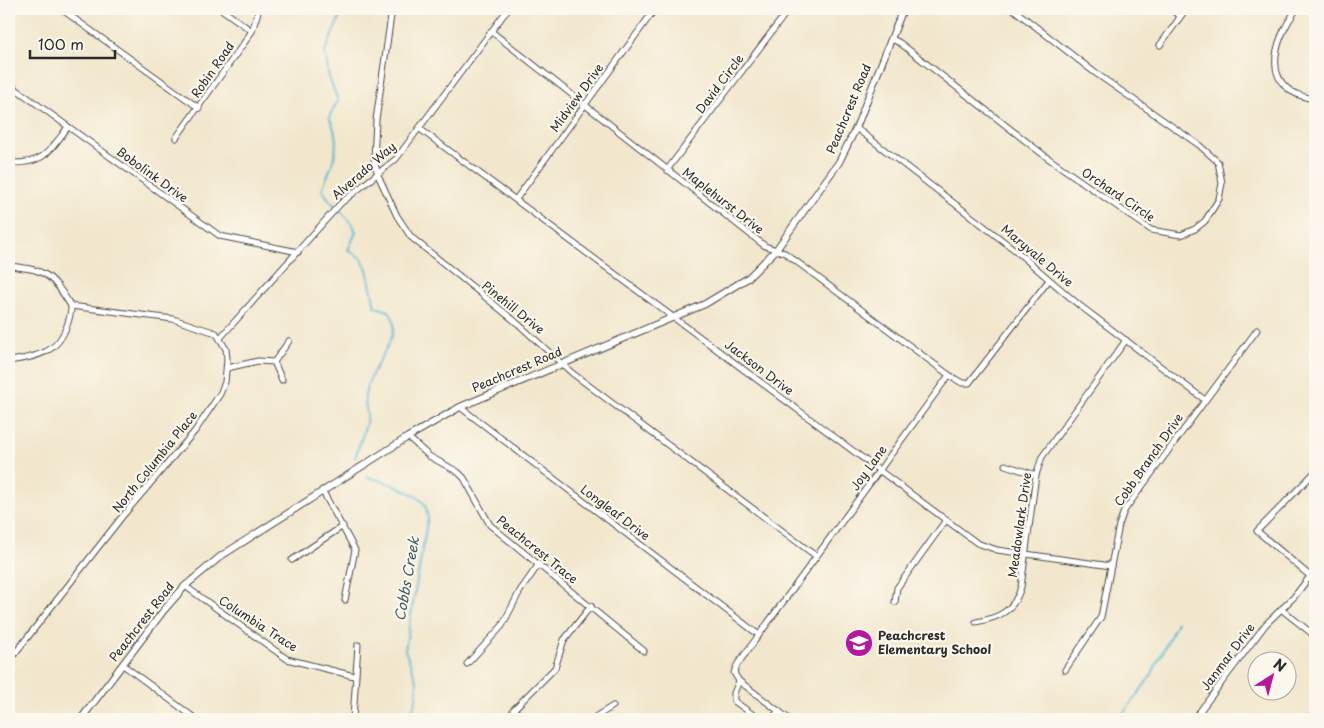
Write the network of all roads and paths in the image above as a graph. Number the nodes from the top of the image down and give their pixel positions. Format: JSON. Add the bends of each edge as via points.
{"nodes":[{"id":1,"x":61,"y":9,"type":"edge"},
{"id":2,"x":221,"y":9,"type":"edge"},
{"id":3,"x":259,"y":9,"type":"edge"},
{"id":4,"x":392,"y":9,"type":"edge"},
{"id":5,"x":508,"y":9,"type":"edge"},
{"id":6,"x":655,"y":9,"type":"edge"},
{"id":7,"x":788,"y":9,"type":"edge"},
{"id":8,"x":903,"y":9,"type":"edge"},
{"id":9,"x":1013,"y":9,"type":"edge"},
{"id":10,"x":1170,"y":9,"type":"edge"},
{"id":11,"x":1186,"y":9,"type":"edge"},
{"id":12,"x":1297,"y":9,"type":"edge"},
{"id":13,"x":1180,"y":16,"type":"junction"},
{"id":14,"x":252,"y":31,"type":"junction"},
{"id":15,"x":492,"y":32,"type":"junction"},
{"id":16,"x":892,"y":39,"type":"junction"},
{"id":17,"x":1160,"y":45,"type":"dead end"},
{"id":18,"x":9,"y":84,"type":"edge"},
{"id":19,"x":1315,"y":99,"type":"edge"},
{"id":20,"x":584,"y":106,"type":"junction"},
{"id":21,"x":198,"y":108,"type":"junction"},
{"id":22,"x":68,"y":127,"type":"junction"},
{"id":23,"x":856,"y":128,"type":"junction"},
{"id":24,"x":420,"y":129,"type":"junction"},
{"id":25,"x":176,"y":138,"type":"dead end"},
{"id":26,"x":9,"y":163,"type":"edge"},
{"id":27,"x":667,"y":170,"type":"junction"},
{"id":28,"x":378,"y":175,"type":"junction"},
{"id":29,"x":516,"y":199,"type":"junction"},
{"id":30,"x":776,"y":250,"type":"junction"},
{"id":31,"x":298,"y":252,"type":"junction"},
{"id":32,"x":9,"y":266,"type":"edge"},
{"id":33,"x":1049,"y":280,"type":"junction"},
{"id":34,"x":71,"y":306,"type":"junction"},
{"id":35,"x":674,"y":317,"type":"junction"},
{"id":36,"x":1257,"y":330,"type":"dead end"},
{"id":37,"x":220,"y":338,"type":"junction"},
{"id":38,"x":1126,"y":340,"type":"junction"},
{"id":39,"x":289,"y":341,"type":"dead end"},
{"id":40,"x":9,"y":361,"type":"edge"},
{"id":41,"x":274,"y":362,"type":"junction"},
{"id":42,"x":562,"y":363,"type":"junction"},
{"id":43,"x":227,"y":368,"type":"junction"},
{"id":44,"x":949,"y":375,"type":"junction"},
{"id":45,"x":282,"y":380,"type":"dead end"},
{"id":46,"x":1204,"y":400,"type":"junction"},
{"id":47,"x":460,"y":407,"type":"junction"},
{"id":48,"x":408,"y":437,"type":"junction"},
{"id":49,"x":1005,"y":466,"type":"dead end"},
{"id":50,"x":880,"y":470,"type":"junction"},
{"id":51,"x":1315,"y":472,"type":"edge"},
{"id":52,"x":1036,"y":475,"type":"junction"},
{"id":53,"x":322,"y":490,"type":"junction"},
{"id":54,"x":946,"y":520,"type":"junction"},
{"id":55,"x":343,"y":526,"type":"junction"},
{"id":56,"x":1025,"y":554,"type":"junction"},
{"id":57,"x":816,"y":556,"type":"junction"},
{"id":58,"x":292,"y":560,"type":"dead end"},
{"id":59,"x":539,"y":564,"type":"junction"},
{"id":60,"x":1111,"y":566,"type":"junction"},
{"id":61,"x":1315,"y":570,"type":"edge"},
{"id":62,"x":1310,"y":576,"type":"junction"},
{"id":63,"x":185,"y":586,"type":"junction"},
{"id":64,"x":345,"y":600,"type":"dead end"},
{"id":65,"x":896,"y":602,"type":"dead end"},
{"id":66,"x":591,"y":606,"type":"junction"},
{"id":67,"x":1281,"y":609,"type":"junction"},
{"id":68,"x":976,"y":622,"type":"dead end"},
{"id":69,"x":758,"y":635,"type":"junction"},
{"id":70,"x":1315,"y":636,"type":"edge"},
{"id":71,"x":358,"y":645,"type":"dead end"},
{"id":72,"x":644,"y":651,"type":"dead end"},
{"id":73,"x":9,"y":662,"type":"edge"},
{"id":74,"x":467,"y":664,"type":"dead end"},
{"id":75,"x":123,"y":665,"type":"junction"},
{"id":76,"x":1065,"y":670,"type":"dead end"},
{"id":77,"x":354,"y":676,"type":"junction"},
{"id":78,"x":739,"y":681,"type":"junction"},
{"id":79,"x":613,"y":706,"type":"dead end"},
{"id":80,"x":779,"y":711,"type":"junction"},
{"id":81,"x":1315,"y":712,"type":"edge"},
{"id":82,"x":81,"y":719,"type":"edge"},
{"id":83,"x":196,"y":719,"type":"edge"},
{"id":84,"x":353,"y":719,"type":"edge"},
{"id":85,"x":526,"y":719,"type":"edge"},
{"id":86,"x":592,"y":719,"type":"edge"},
{"id":87,"x":759,"y":719,"type":"edge"},
{"id":88,"x":771,"y":719,"type":"edge"},
{"id":89,"x":790,"y":719,"type":"edge"},
{"id":90,"x":1194,"y":719,"type":"edge"},
{"id":91,"x":1309,"y":719,"type":"edge"}],
"edges":[{"from":1,"to":21,"type":"street"},
{"from":2,"to":14,"type":"street"},
{"from":3,"to":14,"type":"street","name":"Robin Road"},
{"from":4,"to":28,"type":"street","name":"Pinehill Drive","via":[[376,120],[374,160]]},
{"from":5,"to":15,"type":"street","name":"Alverado Way"},
{"from":6,"to":20,"type":"street","name":"Midview Drive"},
{"from":7,"to":27,"type":"street","name":"David Circle"},
{"from":8,"to":16,"type":"street","name":"Peachcrest Road"},
{"from":9,"to":16,"type":"street","name":"Orchard Circle","via":[[1218,162],[1222,183],[1218,199],[1205,222],[1181,235],[1151,230],[1045,156]]},
{"from":10,"to":13,"type":"street"},
{"from":11,"to":13,"type":"street"},
{"from":12,"to":19,"type":"street","via":[[1280,35],[1276,65],[1281,80],[1290,91]]},
{"from":13,"to":17,"type":"street"},
{"from":14,"to":21,"type":"street","name":"Robin Road"},
{"from":15,"to":20,"type":"street","name":"Maplehurst Drive"},
{"from":15,"to":24,"type":"street","name":"Alverado Way"},
{"from":16,"to":23,"type":"street","name":"Peachcrest Road"},
{"from":18,"to":22,"type":"street","name":"Bobolink Drive"},
{"from":20,"to":27,"type":"street","name":"Maplehurst Drive"},
{"from":20,"to":29,"type":"street","name":"Midview Drive"},
{"from":21,"to":25,"type":"street","name":"Robin Road"},
{"from":22,"to":26,"type":"street","via":[[35,162]]},
{"from":22,"to":31,"type":"street","name":"Bobolink Drive","via":[[220,236]]},
{"from":23,"to":30,"type":"street","name":"Peachcrest Road","via":[[839,162]]},
{"from":23,"to":33,"type":"street","name":"Maryvale Drive","via":[[1015,250]]},
{"from":24,"to":28,"type":"street","name":"Alverado Way","via":[[396,159]]},
{"from":24,"to":29,"type":"street","name":"Jackson Drive"},
{"from":27,"to":30,"type":"street","name":"Maplehurst Drive","via":[[765,246]]},
{"from":28,"to":31,"type":"street","name":"Alverado Way","via":[[342,203]]},
{"from":28,"to":42,"type":"street","name":"Pinehill Drive","via":[[411,237]]},
{"from":29,"to":35,"type":"street","name":"Jackson Drive"},
{"from":30,"to":35,"type":"street","name":"Peachcrest Road","via":[[730,291]]},
{"from":30,"to":44,"type":"street","name":"Maplehurst Drive","via":[[785,252]]},
{"from":31,"to":37,"type":"street","name":"Alverado Way"},
{"from":32,"to":34,"type":"street","via":[[51,276]]},
{"from":33,"to":38,"type":"street","name":"Maryvale Drive"},
{"from":33,"to":44,"type":"street","via":[[969,383],[962,383]]},
{"from":34,"to":37,"type":"street","via":[[173,319],[206,328]]},
{"from":34,"to":40,"type":"street","via":[[63,338],[53,348]]},
{"from":35,"to":42,"type":"street","name":"Peachcrest Road"},
{"from":35,"to":50,"type":"street","name":"Jackson Drive"},
{"from":36,"to":46,"type":"street","name":"Cobb Branch Drive"},
{"from":37,"to":43,"type":"street","name":"North Columbia Place","via":[[226,350]]},
{"from":38,"to":46,"type":"street","name":"Maryvale Drive"},
{"from":38,"to":52,"type":"street","name":"Meadowlark Drive","via":[[1049,445]]},
{"from":39,"to":41,"type":"street"},
{"from":41,"to":43,"type":"street","via":[[258,361]]},
{"from":41,"to":45,"type":"street"},
{"from":42,"to":47,"type":"street","name":"Peachcrest Road"},
{"from":42,"to":57,"type":"street","name":"Pinehill Drive"},
{"from":43,"to":73,"type":"street","name":"North Columbia Place","via":[[220,394],[195,431],[121,518]]},
{"from":44,"to":50,"type":"street","name":"Joy Lane"},
{"from":46,"to":60,"type":"street","name":"Cobb Branch Drive","via":[[1124,511]]},
{"from":47,"to":48,"type":"street","name":"Peachcrest Road"},
{"from":47,"to":69,"type":"street","name":"Longleaf Drive"},
{"from":48,"to":53,"type":"street","name":"Peachcrest Road"},
{"from":48,"to":59,"type":"street","name":"Peachcrest Trace","via":[[430,456],[458,472],[490,525]]},
{"from":49,"to":52,"type":"street"},
{"from":50,"to":54,"type":"street","name":"Jackson Drive"},
{"from":50,"to":57,"type":"street","name":"Joy Lane"},
{"from":51,"to":62,"type":"street","via":[[1257,531]]},
{"from":52,"to":56,"type":"street","name":"Meadowlark Drive"},
{"from":53,"to":55,"type":"street"},
{"from":53,"to":63,"type":"street","name":"Peachcrest Road","via":[[222,556]]},
{"from":54,"to":56,"type":"street","name":"Jackson Drive","via":[[984,546]]},
{"from":54,"to":65,"type":"street","via":[[897,588]]},
{"from":55,"to":58,"type":"street"},
{"from":55,"to":64,"type":"street","via":[[355,550]]},
{"from":56,"to":60,"type":"street","name":"Jackson Drive"},
{"from":56,"to":68,"type":"street","name":"Meadowlark Drive","via":[[1021,587],[1014,604],[999,617]]},
{"from":57,"to":69,"type":"street","name":"Joy Lane"},
{"from":59,"to":66,"type":"street","name":"Peachcrest Trace"},
{"from":59,"to":74,"type":"street","via":[[502,626]]},
{"from":60,"to":76,"type":"street","name":"Cobb Branch Drive","via":[[1101,617]]},
{"from":61,"to":62,"type":"street","name":"Janmar Drive"},
{"from":62,"to":67,"type":"street","name":"Janmar Drive"},
{"from":63,"to":75,"type":"street","name":"Peachcrest Road"},
{"from":63,"to":77,"type":"street","name":"Columbia Trace","via":[[287,659]]},
{"from":66,"to":72,"type":"street","name":"Peachcrest Trace"},
{"from":66,"to":85,"type":"street","via":[[564,640],[555,668],[513,710]]},
{"from":67,"to":70,"type":"street"},
{"from":67,"to":90,"type":"street","name":"Janmar Drive"},
{"from":69,"to":78,"type":"street","name":"Joy Lane","via":[[737,665],[734,673]]},
{"from":71,"to":77,"type":"street"},
{"from":75,"to":82,"type":"street","name":"Peachcrest Road"},
{"from":75,"to":83,"type":"street"},
{"from":77,"to":84,"type":"street"},
{"from":78,"to":80,"type":"street"},
{"from":78,"to":87,"type":"street","via":[[734,701]]},
{"from":79,"to":86,"type":"street"},
{"from":80,"to":88,"type":"street"},
{"from":80,"to":89,"type":"street"},
{"from":81,"to":91,"type":"street"}]}
